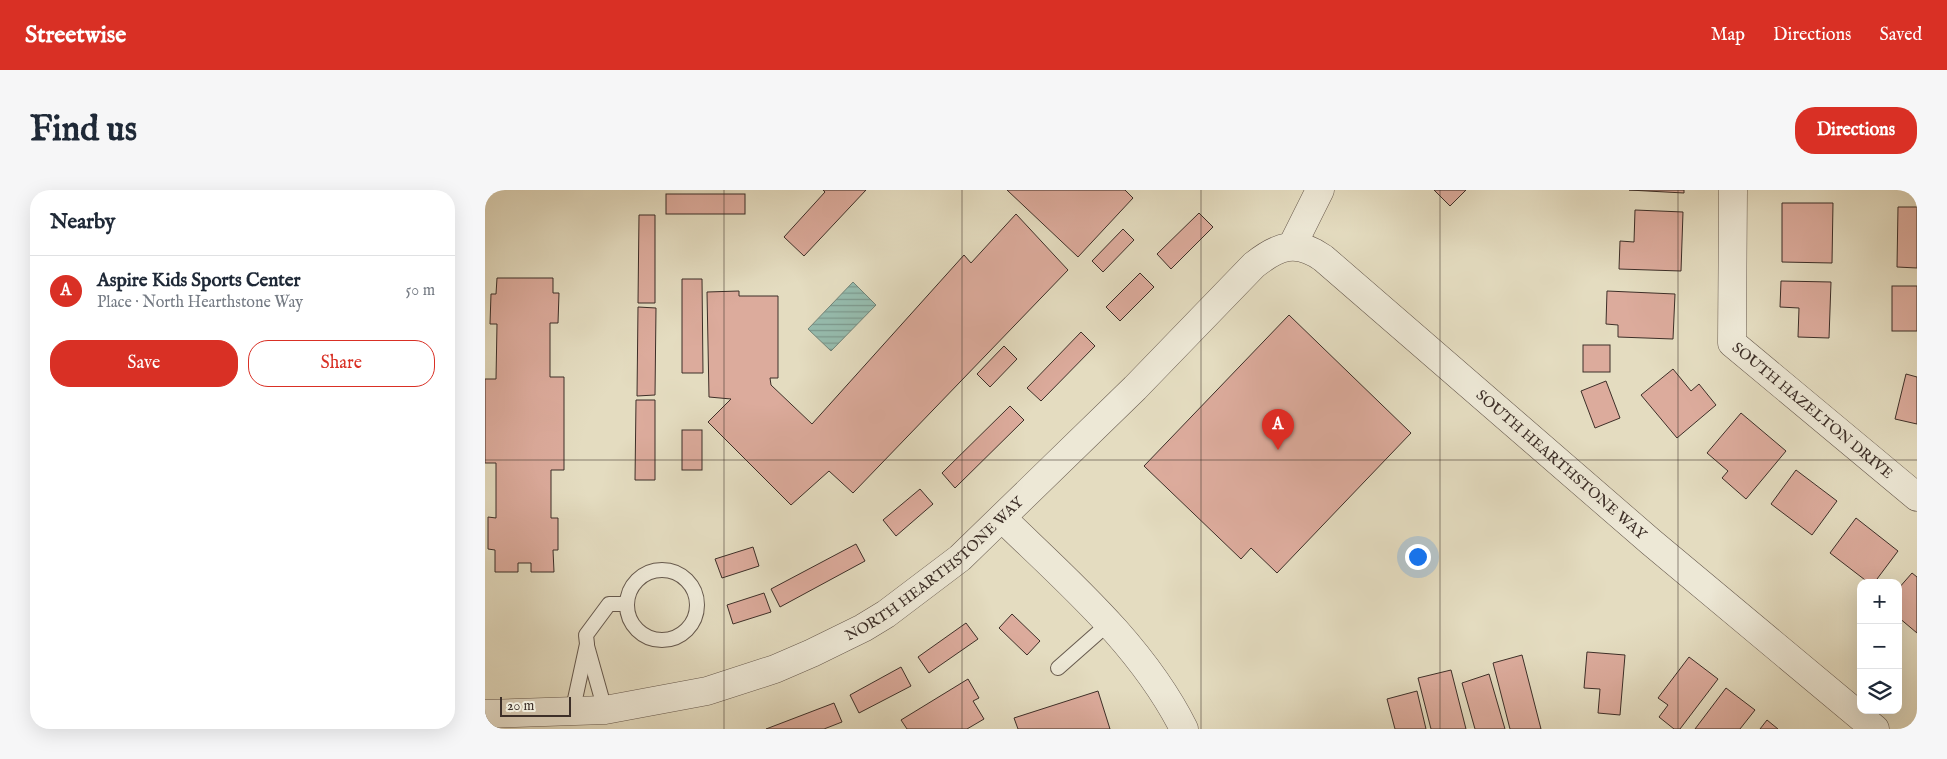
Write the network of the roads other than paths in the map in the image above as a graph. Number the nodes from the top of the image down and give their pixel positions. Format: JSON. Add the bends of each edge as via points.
{"nodes":[{"id":1,"x":1320,"y":190,"type":"edge"},
{"id":2,"x":1733,"y":190,"type":"edge"},
{"id":3,"x":1292,"y":246,"type":"junction"},
{"id":4,"x":1917,"y":497,"type":"edge"},
{"id":5,"x":1002,"y":518,"type":"junction"},
{"id":6,"x":627,"y":604,"type":"junction"},
{"id":7,"x":1109,"y":623,"type":"junction"},
{"id":8,"x":587,"y":644,"type":"junction"},
{"id":9,"x":1058,"y":668,"type":"dead end"},
{"id":10,"x":605,"y":710,"type":"junction"},
{"id":11,"x":572,"y":713,"type":"junction"},
{"id":12,"x":485,"y":714,"type":"edge"},
{"id":13,"x":1184,"y":729,"type":"edge"},
{"id":14,"x":1875,"y":729,"type":"edge"}],
"edges":[{"from":1,"to":3,"type":"street"},
{"from":2,"to":4,"type":"street","name":"SOUTH HAZELTON DRIVE","via":[[1733,342]]},
{"from":3,"to":5,"type":"street","name":"NORTH HEARTHSTONE WAY","via":[[1271,252],[1254,265]]},
{"from":3,"to":14,"type":"street","name":"SOUTH HEARTHSTONE WAY","via":[[1323,258],[1651,542]]},
{"from":5,"to":7,"type":"street"},
{"from":5,"to":10,"type":"street","name":"NORTH HEARTHSTONE WAY","via":[[960,558],[886,614],[812,653],[737,683]]},
{"from":6,"to":6,"type":"lane","via":[[635,628],[655,640],[668,640],[689,628],[697,606],[696,594],[690,583],[672,571],[661,569],[640,577],[628,595]]},
{"from":6,"to":8,"type":"lane","via":[[609,604],[587,635]]},
{"from":7,"to":9,"type":"lane"},
{"from":7,"to":13,"type":"street","via":[[1155,680]]},
{"from":8,"to":10,"type":"lane"},
{"from":8,"to":11,"type":"lane"},
{"from":10,"to":11,"type":"street","name":"NORTH HEARTHSTONE WAY"},
{"from":11,"to":12,"type":"street","name":"NORTH HEARTHSTONE WAY"}]}
